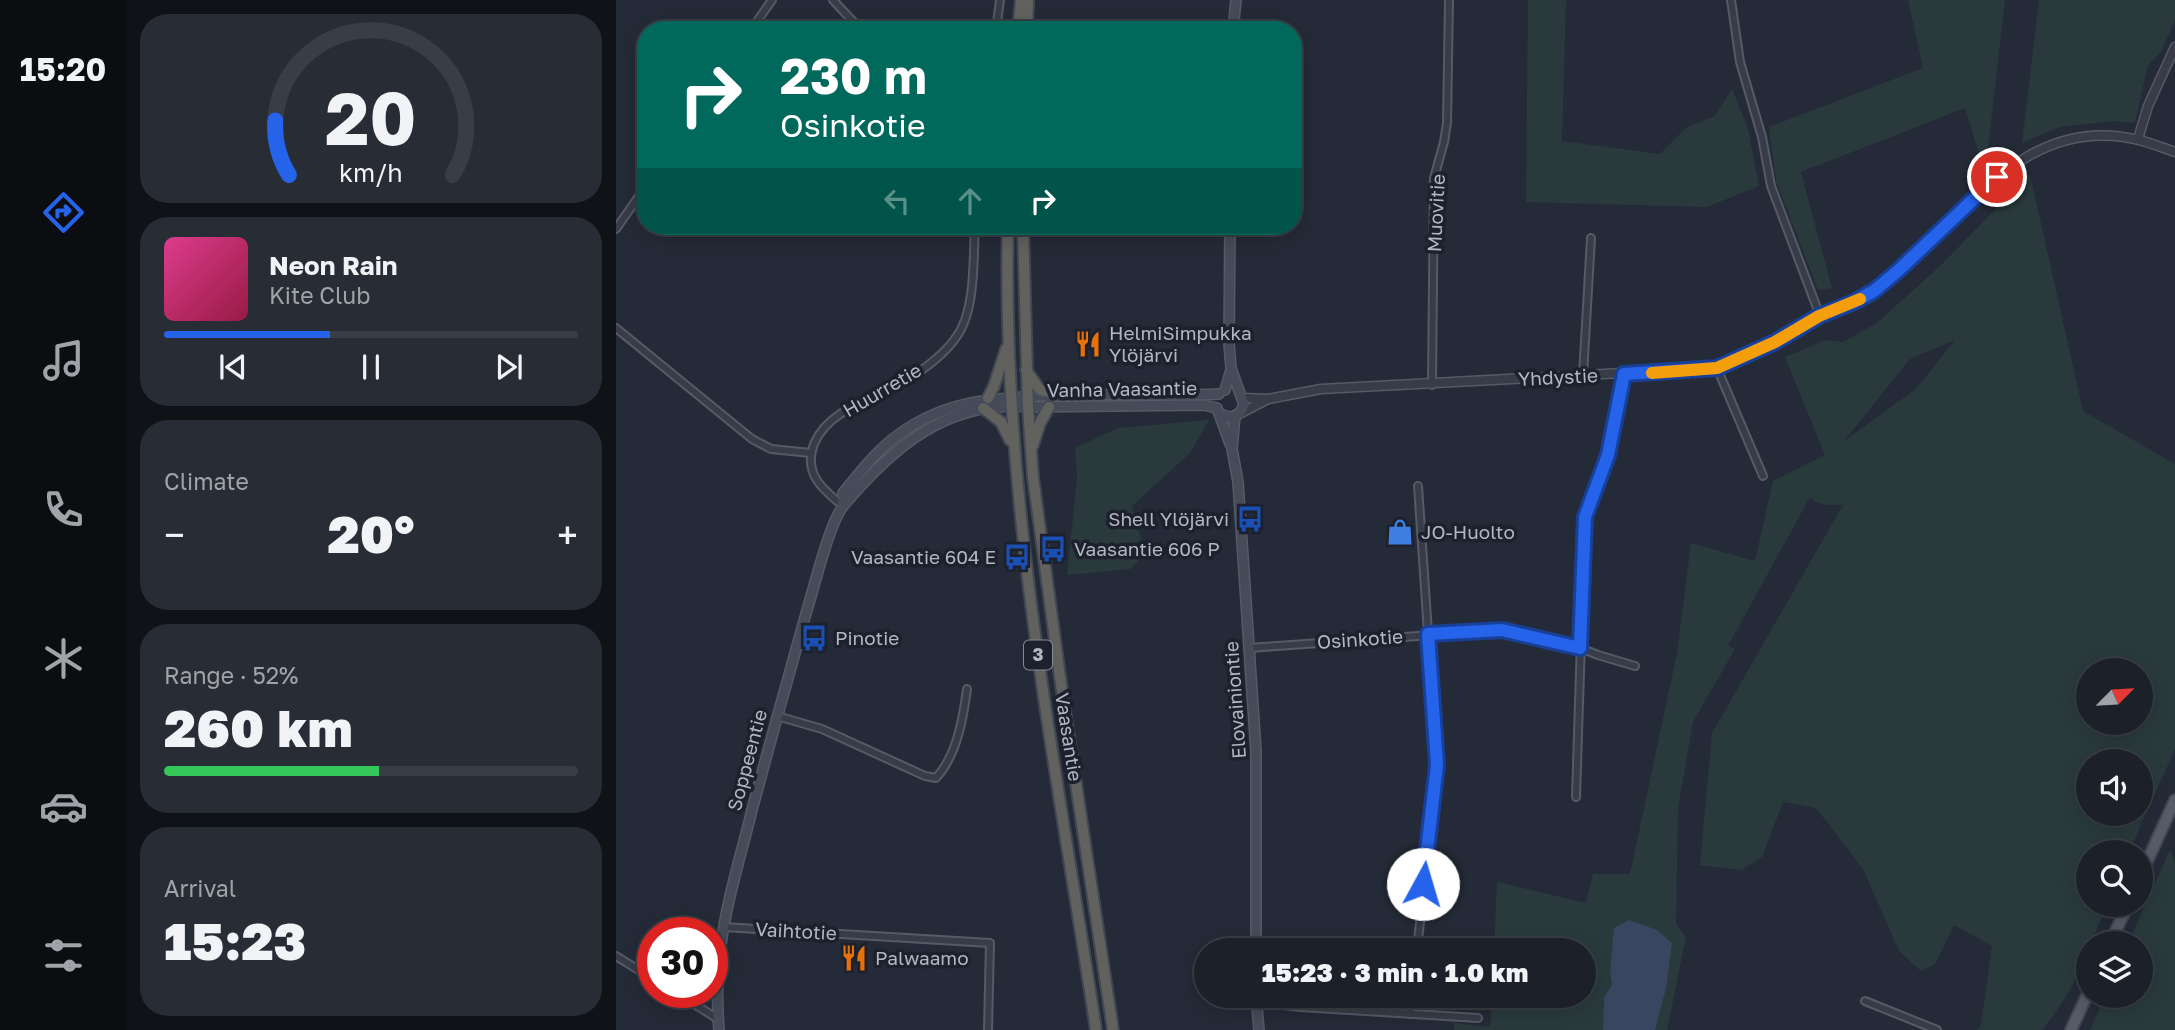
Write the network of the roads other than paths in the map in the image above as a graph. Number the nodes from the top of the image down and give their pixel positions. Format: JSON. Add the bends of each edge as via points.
{"nodes":[{"id":1,"x":772,"y":0,"type":"edge"},
{"id":2,"x":833,"y":0,"type":"edge"},
{"id":3,"x":1000,"y":0,"type":"edge"},
{"id":4,"x":1021,"y":0,"type":"edge"},
{"id":5,"x":1028,"y":0,"type":"edge"},
{"id":6,"x":1236,"y":0,"type":"edge"},
{"id":7,"x":1448,"y":0,"type":"edge"},
{"id":8,"x":1731,"y":0,"type":"edge"},
{"id":9,"x":757,"y":21,"type":"edge"},
{"id":10,"x":852,"y":21,"type":"edge"},
{"id":11,"x":997,"y":21,"type":"edge"},
{"id":12,"x":1019,"y":21,"type":"edge"},
{"id":13,"x":1027,"y":21,"type":"edge"},
{"id":14,"x":1234,"y":21,"type":"edge"},
{"id":15,"x":2175,"y":47,"type":"edge"},
{"id":16,"x":2138,"y":139,"type":"junction"},
{"id":17,"x":2175,"y":152,"type":"edge"},
{"id":18,"x":637,"y":199,"type":"edge"},
{"id":19,"x":616,"y":229,"type":"edge"},
{"id":20,"x":973,"y":235,"type":"edge"},
{"id":21,"x":1008,"y":235,"type":"edge"},
{"id":22,"x":1023,"y":235,"type":"edge"},
{"id":23,"x":1230,"y":235,"type":"edge"},
{"id":24,"x":1591,"y":238,"type":"dead end"},
{"id":25,"x":1819,"y":316,"type":"junction"},
{"id":26,"x":616,"y":328,"type":"edge"},
{"id":27,"x":1008,"y":340,"type":"junction"},
{"id":28,"x":1231,"y":368,"type":"junction"},
{"id":29,"x":1717,"y":368,"type":"junction"},
{"id":30,"x":1026,"y":370,"type":"junction"},
{"id":31,"x":1624,"y":374,"type":"junction"},
{"id":32,"x":1583,"y":375,"type":"junction"},
{"id":33,"x":1432,"y":385,"type":"junction"},
{"id":34,"x":1222,"y":392,"type":"junction"},
{"id":35,"x":1062,"y":394,"type":"junction"},
{"id":36,"x":1241,"y":396,"type":"junction"},
{"id":37,"x":1268,"y":399,"type":"junction"},
{"id":38,"x":1012,"y":401,"type":"junction"},
{"id":39,"x":1028,"y":402,"type":"junction"},
{"id":40,"x":986,"y":403,"type":"junction"},
{"id":41,"x":1049,"y":407,"type":"junction"},
{"id":42,"x":1218,"y":410,"type":"junction"},
{"id":43,"x":1237,"y":415,"type":"junction"},
{"id":44,"x":1232,"y":449,"type":"junction"},
{"id":45,"x":1031,"y":452,"type":"junction"},
{"id":46,"x":811,"y":453,"type":"junction"},
{"id":47,"x":1014,"y":454,"type":"junction"},
{"id":48,"x":1763,"y":476,"type":"dead end"},
{"id":49,"x":1418,"y":486,"type":"dead end"},
{"id":50,"x":843,"y":506,"type":"junction"},
{"id":51,"x":1428,"y":634,"type":"junction"},
{"id":52,"x":1249,"y":648,"type":"junction"},
{"id":53,"x":1580,"y":648,"type":"junction"},
{"id":54,"x":1635,"y":666,"type":"dead end"},
{"id":55,"x":968,"y":689,"type":"dead end"},
{"id":56,"x":777,"y":716,"type":"junction"},
{"id":57,"x":1576,"y":797,"type":"dead end"},
{"id":58,"x":2175,"y":800,"type":"edge"},
{"id":59,"x":2153,"y":848,"type":"edge"},
{"id":60,"x":726,"y":917,"type":"edge"},
{"id":61,"x":728,"y":927,"type":"edge"},
{"id":62,"x":1256,"y":938,"type":"edge"},
{"id":63,"x":1418,"y":938,"type":"edge"},
{"id":64,"x":616,"y":956,"type":"edge"},
{"id":65,"x":637,"y":969,"type":"edge"},
{"id":66,"x":1865,"y":1001,"type":"dead end"},
{"id":67,"x":701,"y":1008,"type":"edge"},
{"id":68,"x":719,"y":1008,"type":"edge"},
{"id":69,"x":1257,"y":1008,"type":"edge"},
{"id":70,"x":1316,"y":1008,"type":"edge"},
{"id":71,"x":1411,"y":1008,"type":"edge"},
{"id":72,"x":2081,"y":1008,"type":"edge"},
{"id":73,"x":1410,"y":1014,"type":"junction"},
{"id":74,"x":1478,"y":1018,"type":"dead end"},
{"id":75,"x":719,"y":1019,"type":"junction"},
{"id":76,"x":719,"y":1030,"type":"edge"},
{"id":77,"x":988,"y":1030,"type":"edge"},
{"id":78,"x":1096,"y":1030,"type":"edge"},
{"id":79,"x":1112,"y":1030,"type":"edge"},
{"id":80,"x":1259,"y":1030,"type":"edge"},
{"id":81,"x":1937,"y":1030,"type":"edge"},
{"id":82,"x":2071,"y":1030,"type":"edge"}],
"edges":[{"from":1,"to":9,"type":"street"},
{"from":2,"to":10,"type":"street"},
{"from":3,"to":11,"type":"street"},
{"from":4,"to":12,"type":"highway"},
{"from":5,"to":13,"type":"highway"},
{"from":6,"to":14,"type":"main road"},
{"from":7,"to":33,"type":"street","name":"Muovitie","via":[[1447,123],[1434,178]]},
{"from":8,"to":25,"type":"street","via":[[1740,62],[1771,186]]},
{"from":15,"to":16,"type":"street"},
{"from":16,"to":17,"type":"street","name":"Yhdystie"},
{"from":16,"to":25,"type":"street","name":"Yhdystie","via":[[2068,139],[2023,157],[1874,291]]},
{"from":18,"to":19,"type":"street"},
{"from":20,"to":46,"type":"street","name":"Huurretie","via":[[969,312],[955,340],[905,381],[829,422],[820,430]]},
{"from":21,"to":27,"type":"highway","name":"Vaasantie","number":"3"},
{"from":22,"to":30,"type":"highway","name":"Vaasantie","number":"3"},
{"from":23,"to":28,"type":"main road","name":"Vanha Vaasantie"},
{"from":24,"to":32,"type":"street"},
{"from":25,"to":29,"type":"street","name":"Yhdystie"},
{"from":26,"to":46,"type":"street","via":[[752,439],[771,449]]},
{"from":27,"to":38,"type":"highway","name":"Vaasantie","number":"3"},
{"from":27,"to":40,"type":"highway"},
{"from":28,"to":34,"type":"main road","name":"Vanha Vaasantie"},
{"from":28,"to":36,"type":"main road","name":"Vanha Vaasantie"},
{"from":29,"to":31,"type":"street","name":"Yhdystie"},
{"from":29,"to":48,"type":"street"},
{"from":30,"to":35,"type":"highway","via":[[1040,390]]},
{"from":30,"to":39,"type":"highway","name":"Vaasantie","number":"3"},
{"from":31,"to":32,"type":"street","name":"Yhdystie"},
{"from":31,"to":53,"type":"street","via":[[1608,455],[1585,517]]},
{"from":32,"to":33,"type":"street","name":"Yhdystie"},
{"from":33,"to":37,"type":"street","name":"Yhdystie","via":[[1321,389]]},
{"from":34,"to":35,"type":"main road","name":"Vanha Vaasantie"},
{"from":34,"to":36,"type":"main road","via":[[1232,389]]},
{"from":34,"to":42,"type":"main road","via":[[1216,401]]},
{"from":35,"to":39,"type":"main road","name":"Vanha Vaasantie"},
{"from":36,"to":37,"type":"street","name":"Yhdystie"},
{"from":36,"to":43,"type":"main road","via":[[1244,405]]},
{"from":37,"to":43,"type":"street","name":"Yhdystie"},
{"from":38,"to":39,"type":"main road","name":"Soppeentie"},
{"from":38,"to":40,"type":"main road","name":"Soppeentie"},
{"from":38,"to":47,"type":"highway","name":"Vaasantie","number":"3"},
{"from":39,"to":41,"type":"main road","name":"Vanha Vaasantie"},
{"from":39,"to":45,"type":"highway","name":"Vaasantie","number":"3"},
{"from":40,"to":47,"type":"highway","via":[[1001,422]]},
{"from":40,"to":50,"type":"main road","name":"Soppeentie","via":[[930,428],[895,451]]},
{"from":41,"to":42,"type":"main road","name":"Vanha Vaasantie","via":[[1203,405]]},
{"from":41,"to":45,"type":"highway"},
{"from":42,"to":43,"type":"main road","via":[[1228,417]]},
{"from":42,"to":44,"type":"main road","name":"Elovainiontie"},
{"from":43,"to":44,"type":"main road","name":"Elovainiontie"},
{"from":44,"to":52,"type":"main road","name":"Elovainiontie"},
{"from":45,"to":79,"type":"highway","name":"Vaasantie","number":"3"},
{"from":46,"to":50,"type":"street","via":[[812,473],[818,483]]},
{"from":47,"to":78,"type":"highway","name":"Vaasantie","number":"3","via":[[1029,593]]},
{"from":49,"to":51,"type":"street"},
{"from":50,"to":56,"type":"main road","name":"Soppeentie","via":[[821,562]]},
{"from":51,"to":52,"type":"street","name":"Osinkotie"},
{"from":51,"to":53,"type":"street","name":"Osinkotie","via":[[1502,630]]},
{"from":51,"to":63,"type":"street","via":[[1437,765]]},
{"from":52,"to":62,"type":"main road","name":"Elovainiontie","via":[[1257,778]]},
{"from":53,"to":54,"type":"street","name":"Osinkotie"},
{"from":53,"to":57,"type":"street"},
{"from":55,"to":56,"type":"street","via":[[953,748],[936,778],[822,729]]},
{"from":56,"to":60,"type":"main road","name":"Soppeentie"},
{"from":58,"to":59,"type":"main road"},
{"from":61,"to":77,"type":"street","name":"Vaihtotie","via":[[990,943]]},
{"from":64,"to":65,"type":"street"},
{"from":66,"to":81,"type":"street"},
{"from":67,"to":75,"type":"street"},
{"from":68,"to":75,"type":"main road","name":"Soppeentie"},
{"from":69,"to":80,"type":"main road"},
{"from":70,"to":73,"type":"street"},
{"from":71,"to":73,"type":"street"},
{"from":72,"to":82,"type":"main road"},
{"from":73,"to":74,"type":"street"},
{"from":75,"to":76,"type":"main road","name":"Soppeentie"}]}
